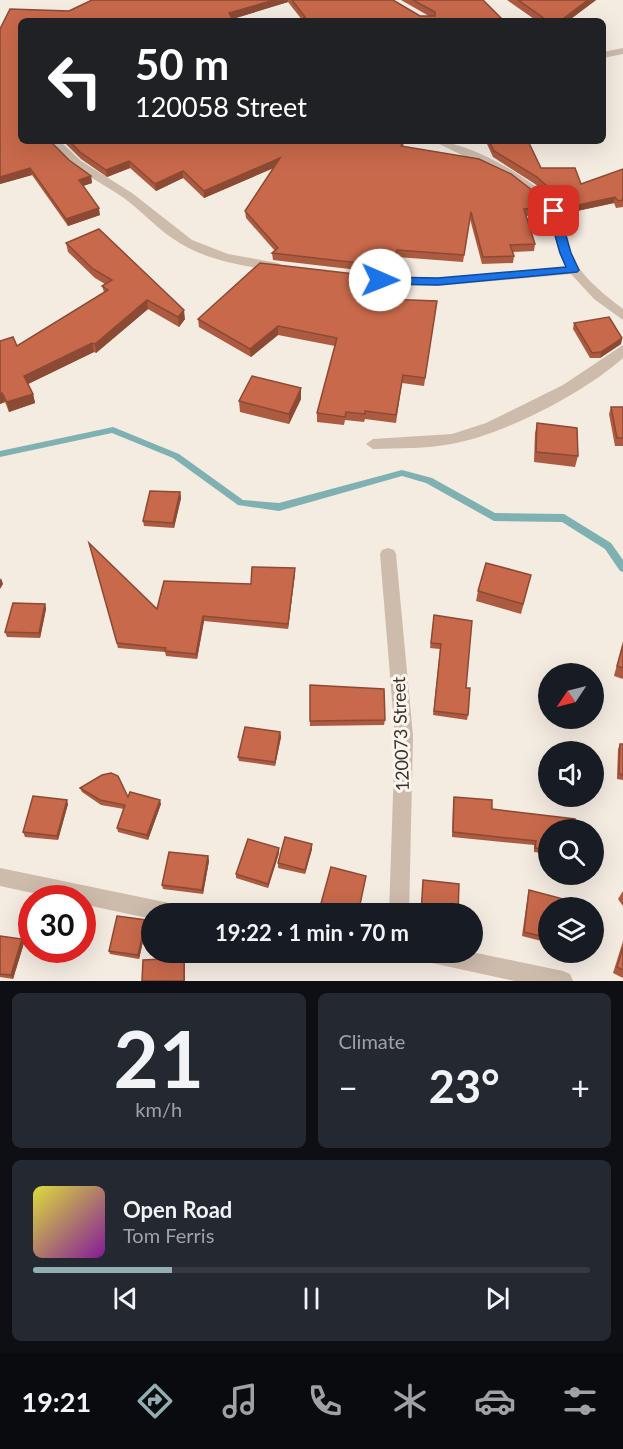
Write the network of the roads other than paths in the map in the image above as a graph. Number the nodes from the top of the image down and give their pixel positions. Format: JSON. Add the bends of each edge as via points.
{"nodes":[{"id":1,"x":623,"y":51,"type":"edge"},
{"id":2,"x":606,"y":55,"type":"edge"},
{"id":3,"x":57,"y":144,"type":"edge"},
{"id":4,"x":445,"y":144,"type":"edge"},
{"id":5,"x":290,"y":269,"type":"edge"},
{"id":6,"x":573,"y":270,"type":"junction"},
{"id":7,"x":356,"y":278,"type":"edge"},
{"id":8,"x":623,"y":316,"type":"edge"},
{"id":9,"x":623,"y":350,"type":"edge"},
{"id":10,"x":373,"y":444,"type":"dead end"},
{"id":11,"x":388,"y":554,"type":"dead end"},
{"id":12,"x":0,"y":877,"type":"edge"},
{"id":13,"x":399,"y":903,"type":"edge"},
{"id":14,"x":141,"y":907,"type":"edge"},
{"id":15,"x":479,"y":963,"type":"edge"},
{"id":16,"x":563,"y":981,"type":"edge"}],
"edges":[{"from":1,"to":2,"type":"street"},
{"from":3,"to":5,"type":"street","via":[[96,178],[120,190],[198,248]]},
{"from":4,"to":6,"type":"street","via":[[522,180],[545,200],[554,211]]},
{"from":6,"to":7,"type":"street","via":[[438,282]]},
{"from":6,"to":8,"type":"street"},
{"from":9,"to":10,"type":"street","via":[[591,375],[512,418],[453,439]]},
{"from":11,"to":13,"type":"street","name":"120073 Street","via":[[404,736]]},
{"from":12,"to":14,"type":"street"},
{"from":15,"to":16,"type":"street"}]}
